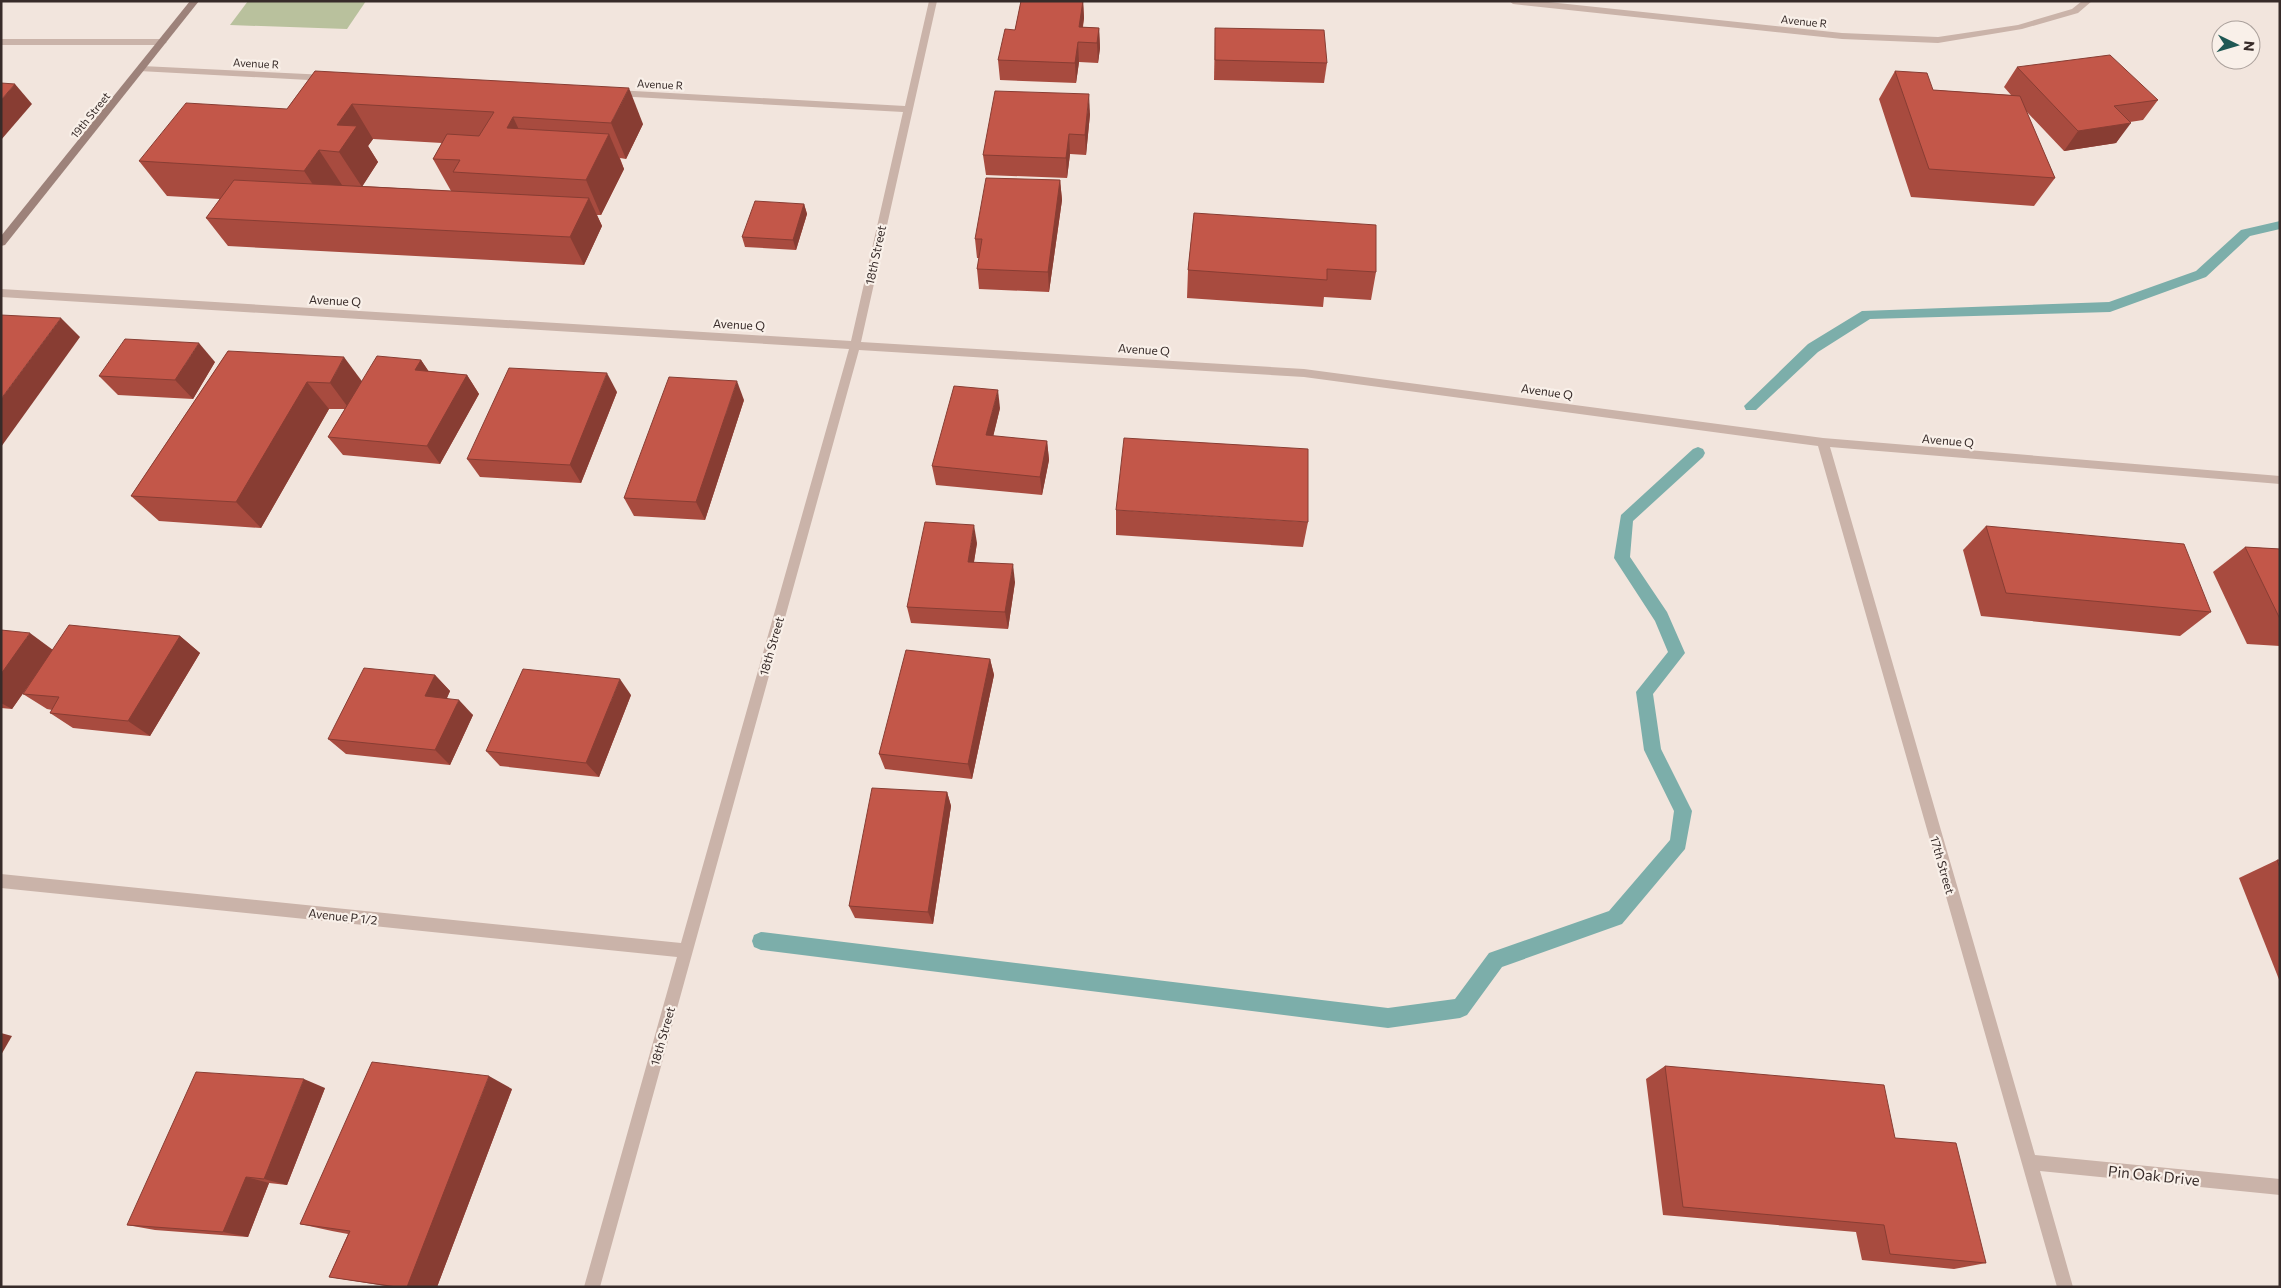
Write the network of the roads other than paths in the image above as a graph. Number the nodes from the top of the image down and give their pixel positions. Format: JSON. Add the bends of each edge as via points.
{"nodes":[{"id":1,"x":195,"y":1,"type":"edge"},
{"id":2,"x":933,"y":1,"type":"edge"},
{"id":3,"x":1514,"y":1,"type":"edge"},
{"id":4,"x":2088,"y":1,"type":"edge"},
{"id":5,"x":1,"y":42,"type":"edge"},
{"id":6,"x":163,"y":42,"type":"junction"},
{"id":7,"x":142,"y":69,"type":"junction"},
{"id":8,"x":338,"y":79,"type":"edge"},
{"id":9,"x":603,"y":93,"type":"edge"},
{"id":10,"x":908,"y":108,"type":"junction"},
{"id":11,"x":1,"y":243,"type":"edge"},
{"id":12,"x":1,"y":293,"type":"edge"},
{"id":13,"x":855,"y":345,"type":"junction"},
{"id":14,"x":1823,"y":442,"type":"junction"},
{"id":15,"x":2280,"y":480,"type":"edge"},
{"id":16,"x":1,"y":881,"type":"edge"},
{"id":17,"x":685,"y":952,"type":"junction"},
{"id":18,"x":2028,"y":1162,"type":"junction"},
{"id":19,"x":2280,"y":1187,"type":"edge"},
{"id":20,"x":592,"y":1287,"type":"edge"},
{"id":21,"x":2065,"y":1287,"type":"edge"}],
"edges":[{"from":1,"to":6,"type":"street","name":"19th Street"},
{"from":2,"to":10,"type":"street","name":"18th Street"},
{"from":3,"to":4,"type":"street","name":"Avenue R","via":[[1842,36],[1938,40],[2019,27],[2075,11]]},
{"from":5,"to":6,"type":"street"},
{"from":6,"to":7,"type":"street","name":"19th Street"},
{"from":7,"to":8,"type":"street","name":"Avenue R"},
{"from":7,"to":11,"type":"street","name":"19th Street"},
{"from":9,"to":10,"type":"street","name":"Avenue R"},
{"from":10,"to":13,"type":"street","name":"18th Street"},
{"from":12,"to":13,"type":"street","name":"Avenue Q"},
{"from":13,"to":14,"type":"street","name":"Avenue Q","via":[[1304,373]]},
{"from":13,"to":17,"type":"street","name":"18th Street"},
{"from":14,"to":15,"type":"street","name":"Avenue Q"},
{"from":14,"to":18,"type":"street","name":"17th Street"},
{"from":16,"to":17,"type":"street","name":"Avenue P 1/2"},
{"from":17,"to":20,"type":"street","name":"18th Street"},
{"from":18,"to":19,"type":"street","name":"Pin Oak Drive"},
{"from":18,"to":21,"type":"street","name":"17th Street"}]}
